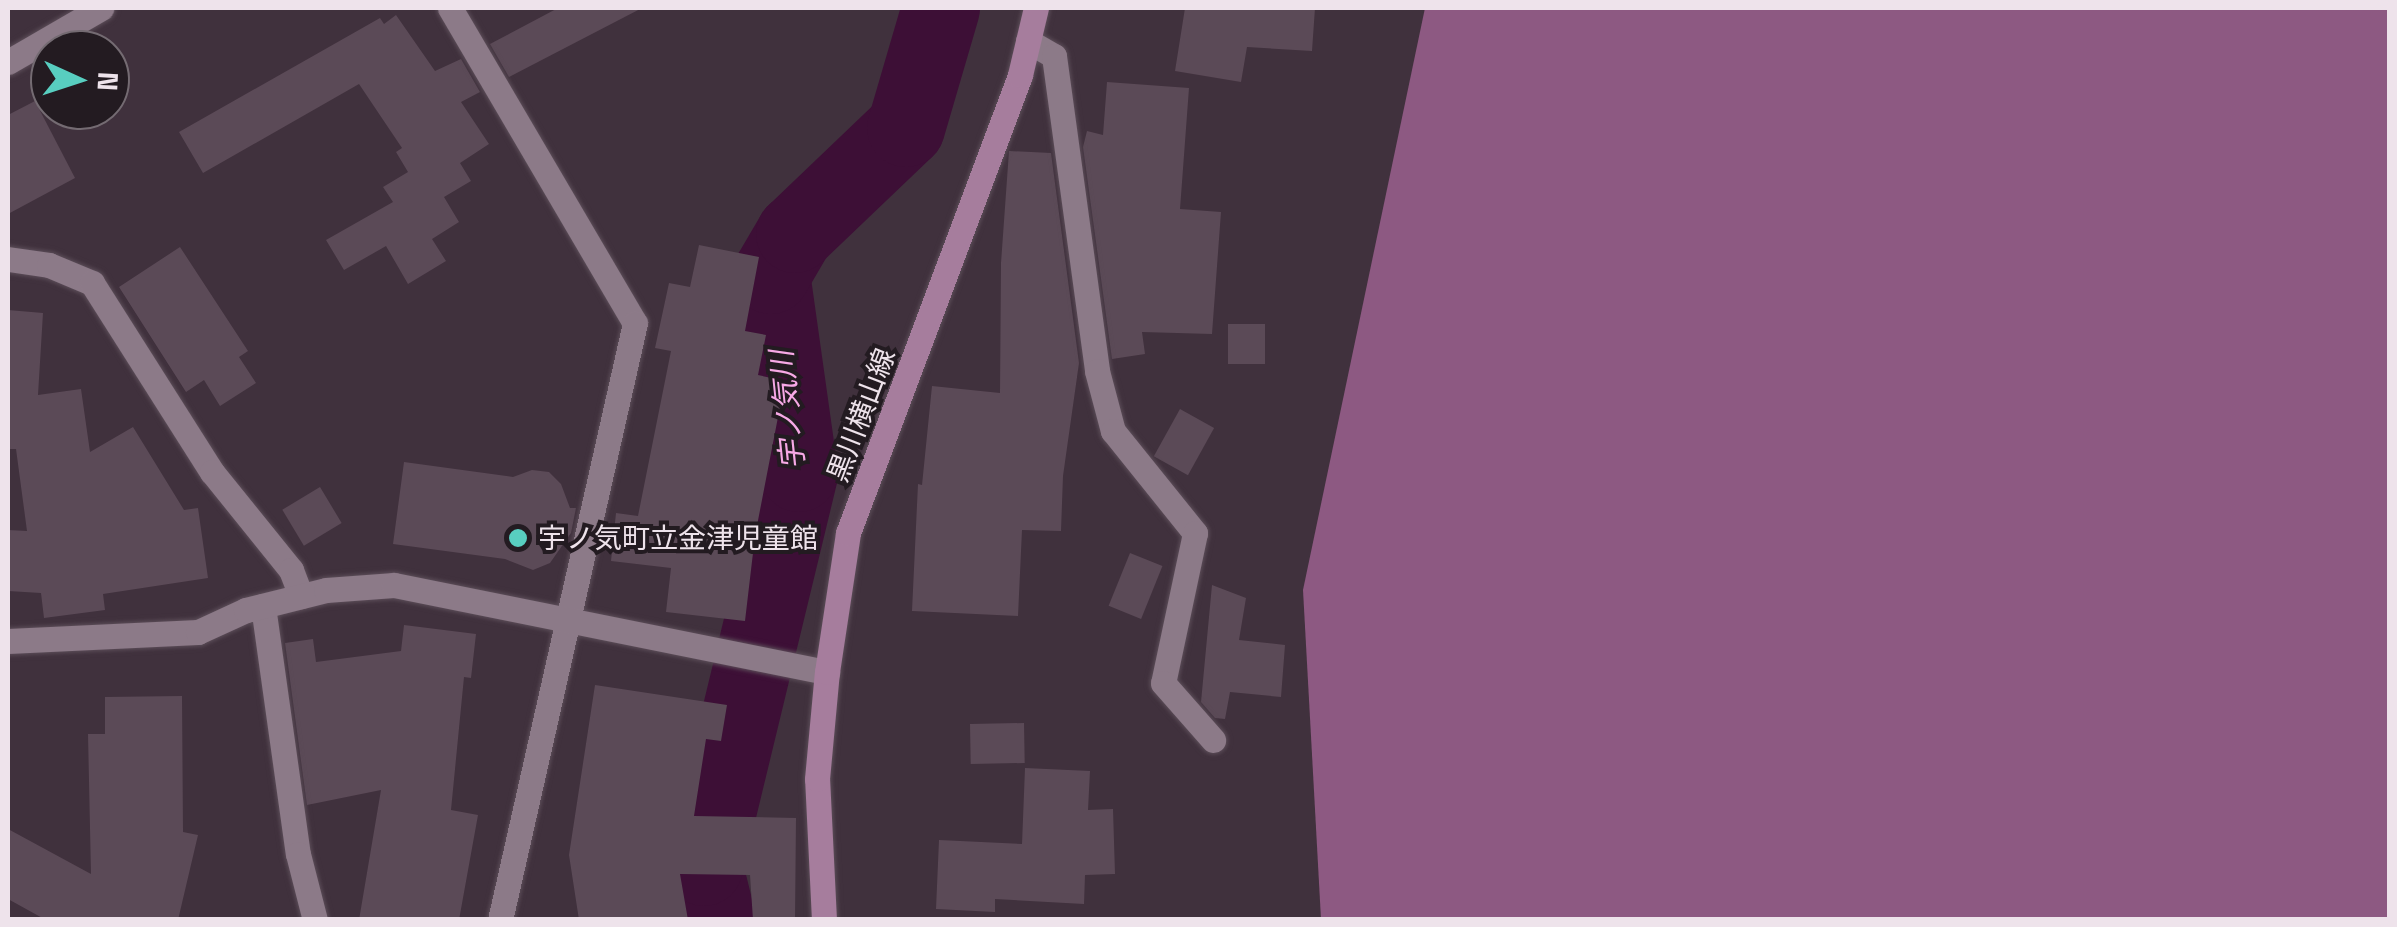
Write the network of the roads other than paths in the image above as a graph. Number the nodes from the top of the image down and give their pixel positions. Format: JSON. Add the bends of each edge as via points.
{"nodes":[{"id":1,"x":101,"y":8,"type":"edge"},
{"id":2,"x":450,"y":8,"type":"edge"},
{"id":3,"x":1036,"y":8,"type":"edge"},
{"id":4,"x":1028,"y":41,"type":"junction"},
{"id":5,"x":8,"y":62,"type":"edge"},
{"id":6,"x":8,"y":258,"type":"edge"},
{"id":7,"x":301,"y":596,"type":"junction"},
{"id":8,"x":263,"y":606,"type":"junction"},
{"id":9,"x":571,"y":618,"type":"junction"},
{"id":10,"x":8,"y":641,"type":"edge"},
{"id":11,"x":827,"y":672,"type":"junction"},
{"id":12,"x":1213,"y":740,"type":"dead end"},
{"id":13,"x":316,"y":920,"type":"edge"},
{"id":14,"x":500,"y":920,"type":"edge"},
{"id":15,"x":824,"y":920,"type":"edge"}],
"edges":[{"from":1,"to":5,"type":"street"},
{"from":2,"to":9,"type":"street","via":[[634,323]]},
{"from":3,"to":4,"type":"main road","name":"黒川横山線"},
{"from":4,"to":11,"type":"main road","name":"黒川横山線","via":[[848,533]]},
{"from":4,"to":12,"type":"street","via":[[1054,56],[1097,371],[1113,430],[1195,532],[1163,683]]},
{"from":6,"to":7,"type":"street","via":[[49,265],[92,284],[212,472],[291,570]]},
{"from":7,"to":8,"type":"street"},
{"from":7,"to":9,"type":"street","via":[[394,585]]},
{"from":8,"to":10,"type":"street","via":[[198,632]]},
{"from":8,"to":13,"type":"street","via":[[298,854]]},
{"from":9,"to":11,"type":"street"},
{"from":9,"to":14,"type":"street"},
{"from":11,"to":15,"type":"main road","name":"黒川横山線","via":[[817,779]]}]}
